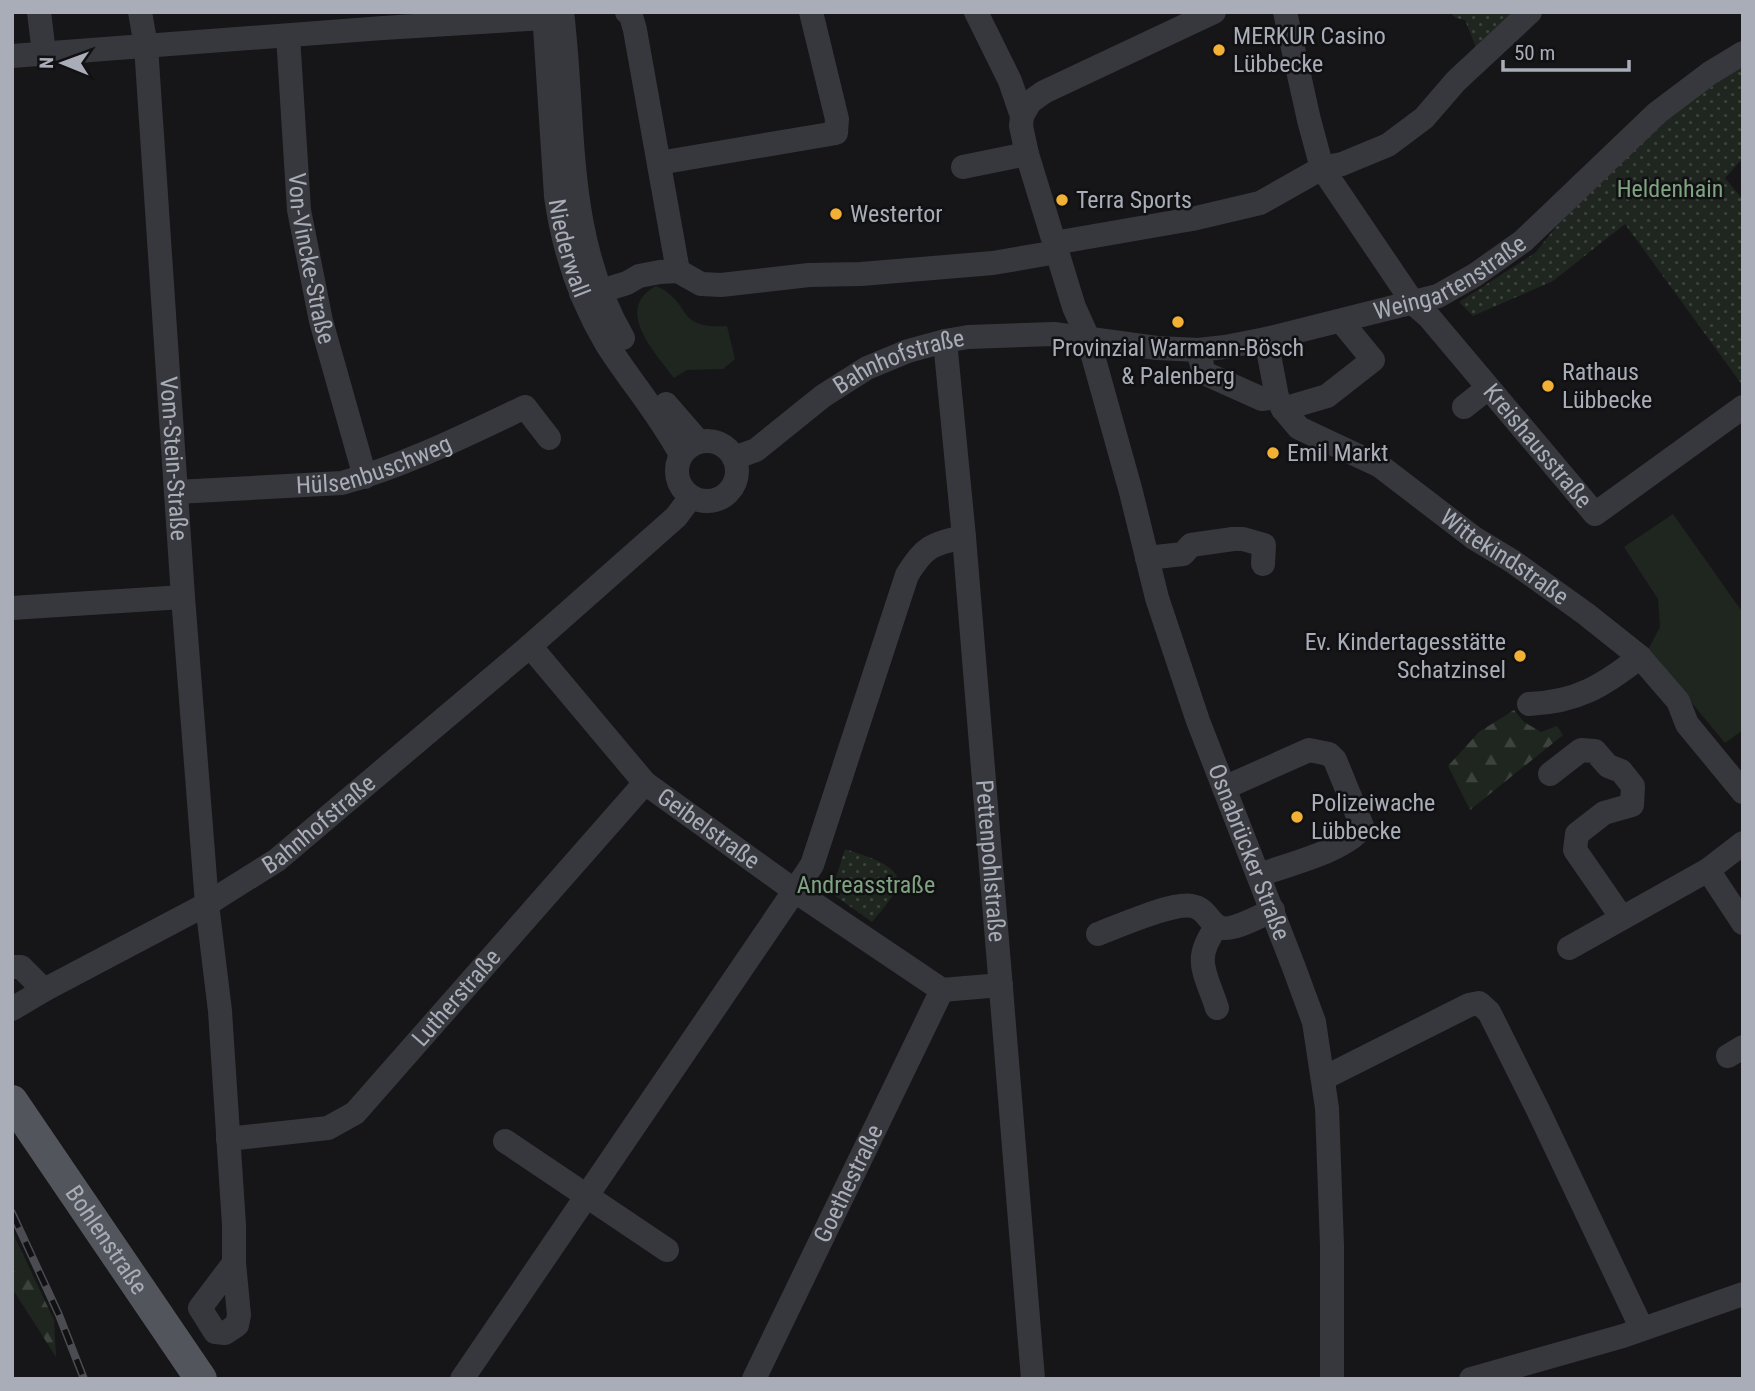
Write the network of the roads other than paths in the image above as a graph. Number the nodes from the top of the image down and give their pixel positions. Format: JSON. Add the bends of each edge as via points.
{"nodes":[{"id":1,"x":39,"y":12,"type":"edge"},
{"id":2,"x":140,"y":12,"type":"edge"},
{"id":3,"x":811,"y":12,"type":"edge"},
{"id":4,"x":976,"y":12,"type":"edge"},
{"id":5,"x":1214,"y":12,"type":"edge"},
{"id":6,"x":1285,"y":12,"type":"edge"},
{"id":7,"x":1530,"y":12,"type":"edge"},
{"id":8,"x":631,"y":13,"type":"edge"},
{"id":9,"x":550,"y":14,"type":"edge"},
{"id":10,"x":383,"y":20,"type":"edge"},
{"id":11,"x":317,"y":22,"type":"edge"},
{"id":12,"x":288,"y":36,"type":"junction"},
{"id":13,"x":146,"y":46,"type":"junction"},
{"id":14,"x":44,"y":53,"type":"junction"},
{"id":15,"x":1743,"y":53,"type":"edge"},
{"id":16,"x":12,"y":56,"type":"edge"},
{"id":17,"x":1022,"y":116,"type":"junction"},
{"id":18,"x":1027,"y":154,"type":"junction"},
{"id":19,"x":659,"y":163,"type":"junction"},
{"id":20,"x":963,"y":167,"type":"dead end"},
{"id":21,"x":1322,"y":168,"type":"junction"},
{"id":22,"x":1055,"y":247,"type":"junction"},
{"id":23,"x":678,"y":271,"type":"junction"},
{"id":24,"x":591,"y":292,"type":"junction"},
{"id":25,"x":1414,"y":304,"type":"junction"},
{"id":26,"x":1340,"y":321,"type":"junction"},
{"id":27,"x":1088,"y":338,"type":"junction"},
{"id":28,"x":1266,"y":340,"type":"junction"},
{"id":29,"x":945,"y":341,"type":"junction"},
{"id":30,"x":1198,"y":349,"type":"junction"},
{"id":31,"x":1488,"y":388,"type":"junction"},
{"id":32,"x":1280,"y":403,"type":"junction"},
{"id":33,"x":1464,"y":407,"type":"dead end"},
{"id":34,"x":1743,"y":407,"type":"edge"},
{"id":35,"x":548,"y":438,"type":"dead end"},
{"id":36,"x":690,"y":448,"type":"junction"},
{"id":37,"x":734,"y":458,"type":"junction"},
{"id":38,"x":365,"y":477,"type":"junction"},
{"id":39,"x":176,"y":492,"type":"junction"},
{"id":40,"x":691,"y":497,"type":"junction"},
{"id":41,"x":964,"y":537,"type":"junction"},
{"id":42,"x":1147,"y":558,"type":"junction"},
{"id":43,"x":1263,"y":564,"type":"dead end"},
{"id":44,"x":183,"y":597,"type":"junction"},
{"id":45,"x":12,"y":608,"type":"edge"},
{"id":46,"x":530,"y":646,"type":"junction"},
{"id":47,"x":1640,"y":657,"type":"junction"},
{"id":48,"x":1530,"y":704,"type":"dead end"},
{"id":49,"x":1550,"y":774,"type":"dead end"},
{"id":50,"x":645,"y":782,"type":"junction"},
{"id":51,"x":1224,"y":788,"type":"junction"},
{"id":52,"x":1743,"y":793,"type":"edge"},
{"id":53,"x":1743,"y":843,"type":"edge"},
{"id":54,"x":1708,"y":870,"type":"junction"},
{"id":55,"x":1259,"y":875,"type":"junction"},
{"id":56,"x":795,"y":891,"type":"junction"},
{"id":57,"x":207,"y":904,"type":"junction"},
{"id":58,"x":1273,"y":910,"type":"junction"},
{"id":59,"x":1622,"y":918,"type":"junction"},
{"id":60,"x":1743,"y":923,"type":"edge"},
{"id":61,"x":1217,"y":926,"type":"junction"},
{"id":62,"x":1098,"y":934,"type":"dead end"},
{"id":63,"x":1569,"y":948,"type":"dead end"},
{"id":64,"x":12,"y":967,"type":"edge"},
{"id":65,"x":1000,"y":985,"type":"junction"},
{"id":66,"x":44,"y":990,"type":"junction"},
{"id":67,"x":942,"y":990,"type":"junction"},
{"id":68,"x":1217,"y":1008,"type":"dead end"},
{"id":69,"x":12,"y":1009,"type":"edge"},
{"id":70,"x":1324,"y":1078,"type":"junction"},
{"id":71,"x":12,"y":1101,"type":"edge"},
{"id":72,"x":229,"y":1139,"type":"junction"},
{"id":73,"x":505,"y":1141,"type":"dead end"},
{"id":74,"x":587,"y":1196,"type":"junction"},
{"id":75,"x":667,"y":1250,"type":"dead end"},
{"id":76,"x":234,"y":1263,"type":"dead end"},
{"id":77,"x":1743,"y":1294,"type":"edge"},
{"id":78,"x":1642,"y":1329,"type":"junction"},
{"id":79,"x":201,"y":1379,"type":"edge"},
{"id":80,"x":462,"y":1379,"type":"edge"},
{"id":81,"x":754,"y":1379,"type":"edge"},
{"id":82,"x":1033,"y":1379,"type":"edge"},
{"id":83,"x":1332,"y":1379,"type":"edge"},
{"id":84,"x":1471,"y":1379,"type":"edge"}],
"edges":[{"from":1,"to":14,"type":"street"},
{"from":2,"to":13,"type":"street","name":"Vom-Stein-Straße"},
{"from":3,"to":19,"type":"street","via":[[837,119],[836,133]]},
{"from":4,"to":17,"type":"street","name":"Osnabrücker Straße"},
{"from":5,"to":17,"type":"street","via":[[1044,92],[1030,102]]},
{"from":6,"to":21,"type":"street","name":"Kreishausstraße"},
{"from":7,"to":21,"type":"street","via":[[1406,132],[1388,145]]},
{"from":8,"to":19,"type":"street"},
{"from":9,"to":10,"type":"street"},
{"from":9,"to":24,"type":"street","name":"Niederwall","via":[[559,216]]},
{"from":10,"to":11,"type":"street"},
{"from":11,"to":12,"type":"street"},
{"from":12,"to":13,"type":"street"},
{"from":12,"to":38,"type":"street","name":"Von-Vincke-Straße","via":[[299,210],[321,321]]},
{"from":13,"to":14,"type":"street"},
{"from":13,"to":39,"type":"street","name":"Vom-Stein-Straße"},
{"from":14,"to":16,"type":"street"},
{"from":15,"to":25,"type":"street","name":"Weingartenstraße","via":[[1657,113],[1504,256],[1438,296]]},
{"from":17,"to":18,"type":"street","name":"Osnabrücker Straße"},
{"from":18,"to":20,"type":"street"},
{"from":18,"to":22,"type":"street","name":"Osnabrücker Straße"},
{"from":19,"to":23,"type":"street"},
{"from":21,"to":22,"type":"street","via":[[1260,203]]},
{"from":21,"to":25,"type":"street","name":"Kreishausstraße"},
{"from":22,"to":23,"type":"street","via":[[993,264],[721,285],[701,284]]},
{"from":22,"to":27,"type":"street","name":"Osnabrücker Straße"},
{"from":23,"to":24,"type":"street","via":[[639,276]]},
{"from":24,"to":36,"type":"street","name":"Niederwall","via":[[615,323]]},
{"from":25,"to":26,"type":"street","name":"Weingartenstraße"},
{"from":25,"to":31,"type":"street","name":"Kreishausstraße"},
{"from":26,"to":28,"type":"street","name":"Weingartenstraße"},
{"from":26,"to":32,"type":"street","via":[[1373,360],[1327,396]]},
{"from":27,"to":29,"type":"street","name":"Bahnhofstraße","via":[[1054,334]]},
{"from":27,"to":30,"type":"street","name":"Weingartenstraße"},
{"from":27,"to":42,"type":"street","name":"Osnabrücker Straße"},
{"from":28,"to":30,"type":"street","name":"Weingartenstraße"},
{"from":28,"to":32,"type":"street"},
{"from":29,"to":37,"type":"street","name":"Bahnhofstraße","via":[[867,368],[823,396],[756,450]]},
{"from":29,"to":41,"type":"street","name":"Pettenpohlstraße"},
{"from":30,"to":32,"type":"street","via":[[1204,373]]},
{"from":31,"to":33,"type":"street"},
{"from":31,"to":34,"type":"street","name":"Kreishausstraße","via":[[1595,514]]},
{"from":32,"to":47,"type":"street","name":"Wittekindstraße","via":[[1298,428],[1380,466]]},
{"from":35,"to":38,"type":"street","name":"Hülsenbuschweg","via":[[525,407]]},
{"from":36,"to":37,"type":"street","via":[[716,442]]},
{"from":36,"to":40,"type":"street","via":[[676,473],[683,491]]},
{"from":37,"to":40,"type":"street","via":[[736,480],[725,495],[708,502]]},
{"from":38,"to":39,"type":"street","name":"Hülsenbuschweg","via":[[342,483]]},
{"from":39,"to":44,"type":"street","name":"Vom-Stein-Straße"},
{"from":40,"to":46,"type":"street","name":"Bahnhofstraße","via":[[676,517]]},
{"from":41,"to":56,"type":"street","via":[[920,554],[907,575],[812,865]]},
{"from":41,"to":65,"type":"street","name":"Pettenpohlstraße"},
{"from":42,"to":43,"type":"street","via":[[1183,554],[1191,545],[1243,539],[1264,545]]},
{"from":42,"to":51,"type":"street","name":"Osnabrücker Straße","via":[[1198,722]]},
{"from":44,"to":45,"type":"street"},
{"from":44,"to":57,"type":"street","name":"Vom-Stein-Straße"},
{"from":46,"to":50,"type":"street","name":"Geibelstraße"},
{"from":46,"to":57,"type":"street","name":"Bahnhofstraße","via":[[277,860]]},
{"from":47,"to":48,"type":"street","via":[[1586,692],[1556,703]]},
{"from":47,"to":52,"type":"street","name":"Wittekindstraße","via":[[1678,701],[1687,724]]},
{"from":49,"to":59,"type":"street","via":[[1581,750],[1595,751],[1633,786],[1632,805],[1604,813],[1577,834],[1575,850]]},
{"from":50,"to":56,"type":"street","name":"Geibelstraße"},
{"from":50,"to":72,"type":"street","name":"Lutherstraße","via":[[355,1113],[328,1128]]},
{"from":51,"to":55,"type":"street","name":"Osnabrücker Straße"},
{"from":51,"to":55,"type":"street","via":[[1309,750],[1329,754],[1362,826],[1358,834],[1336,847]]},
{"from":53,"to":54,"type":"street"},
{"from":54,"to":59,"type":"street"},
{"from":54,"to":60,"type":"street"},
{"from":55,"to":58,"type":"street","name":"Osnabrücker Straße"},
{"from":56,"to":67,"type":"street","name":"Geibelstraße"},
{"from":56,"to":74,"type":"street"},
{"from":57,"to":66,"type":"street","name":"Bahnhofstraße"},
{"from":57,"to":72,"type":"street"},
{"from":58,"to":61,"type":"street","via":[[1229,929]]},
{"from":58,"to":70,"type":"street","name":"Osnabrücker Straße","via":[[1314,1023]]},
{"from":59,"to":63,"type":"street"},
{"from":61,"to":62,"type":"street","via":[[1193,906],[1174,907]]},
{"from":61,"to":68,"type":"street","via":[[1204,944],[1201,959]]},
{"from":64,"to":66,"type":"street","via":[[21,967]]},
{"from":65,"to":67,"type":"street"},
{"from":65,"to":82,"type":"street","name":"Pettenpohlstraße"},
{"from":66,"to":69,"type":"street","name":"Bahnhofstraße"},
{"from":67,"to":81,"type":"street","name":"Goethestraße"},
{"from":70,"to":78,"type":"street","via":[[1479,1003],[1489,1012]]},
{"from":70,"to":83,"type":"street","name":"Osnabrücker Straße"},
{"from":71,"to":79,"type":"main road","name":"Bohlenstraße"},
{"from":72,"to":76,"type":"street"},
{"from":73,"to":74,"type":"street"},
{"from":74,"to":75,"type":"street"},
{"from":74,"to":80,"type":"street"},
{"from":77,"to":78,"type":"street"},
{"from":78,"to":84,"type":"street"}]}
